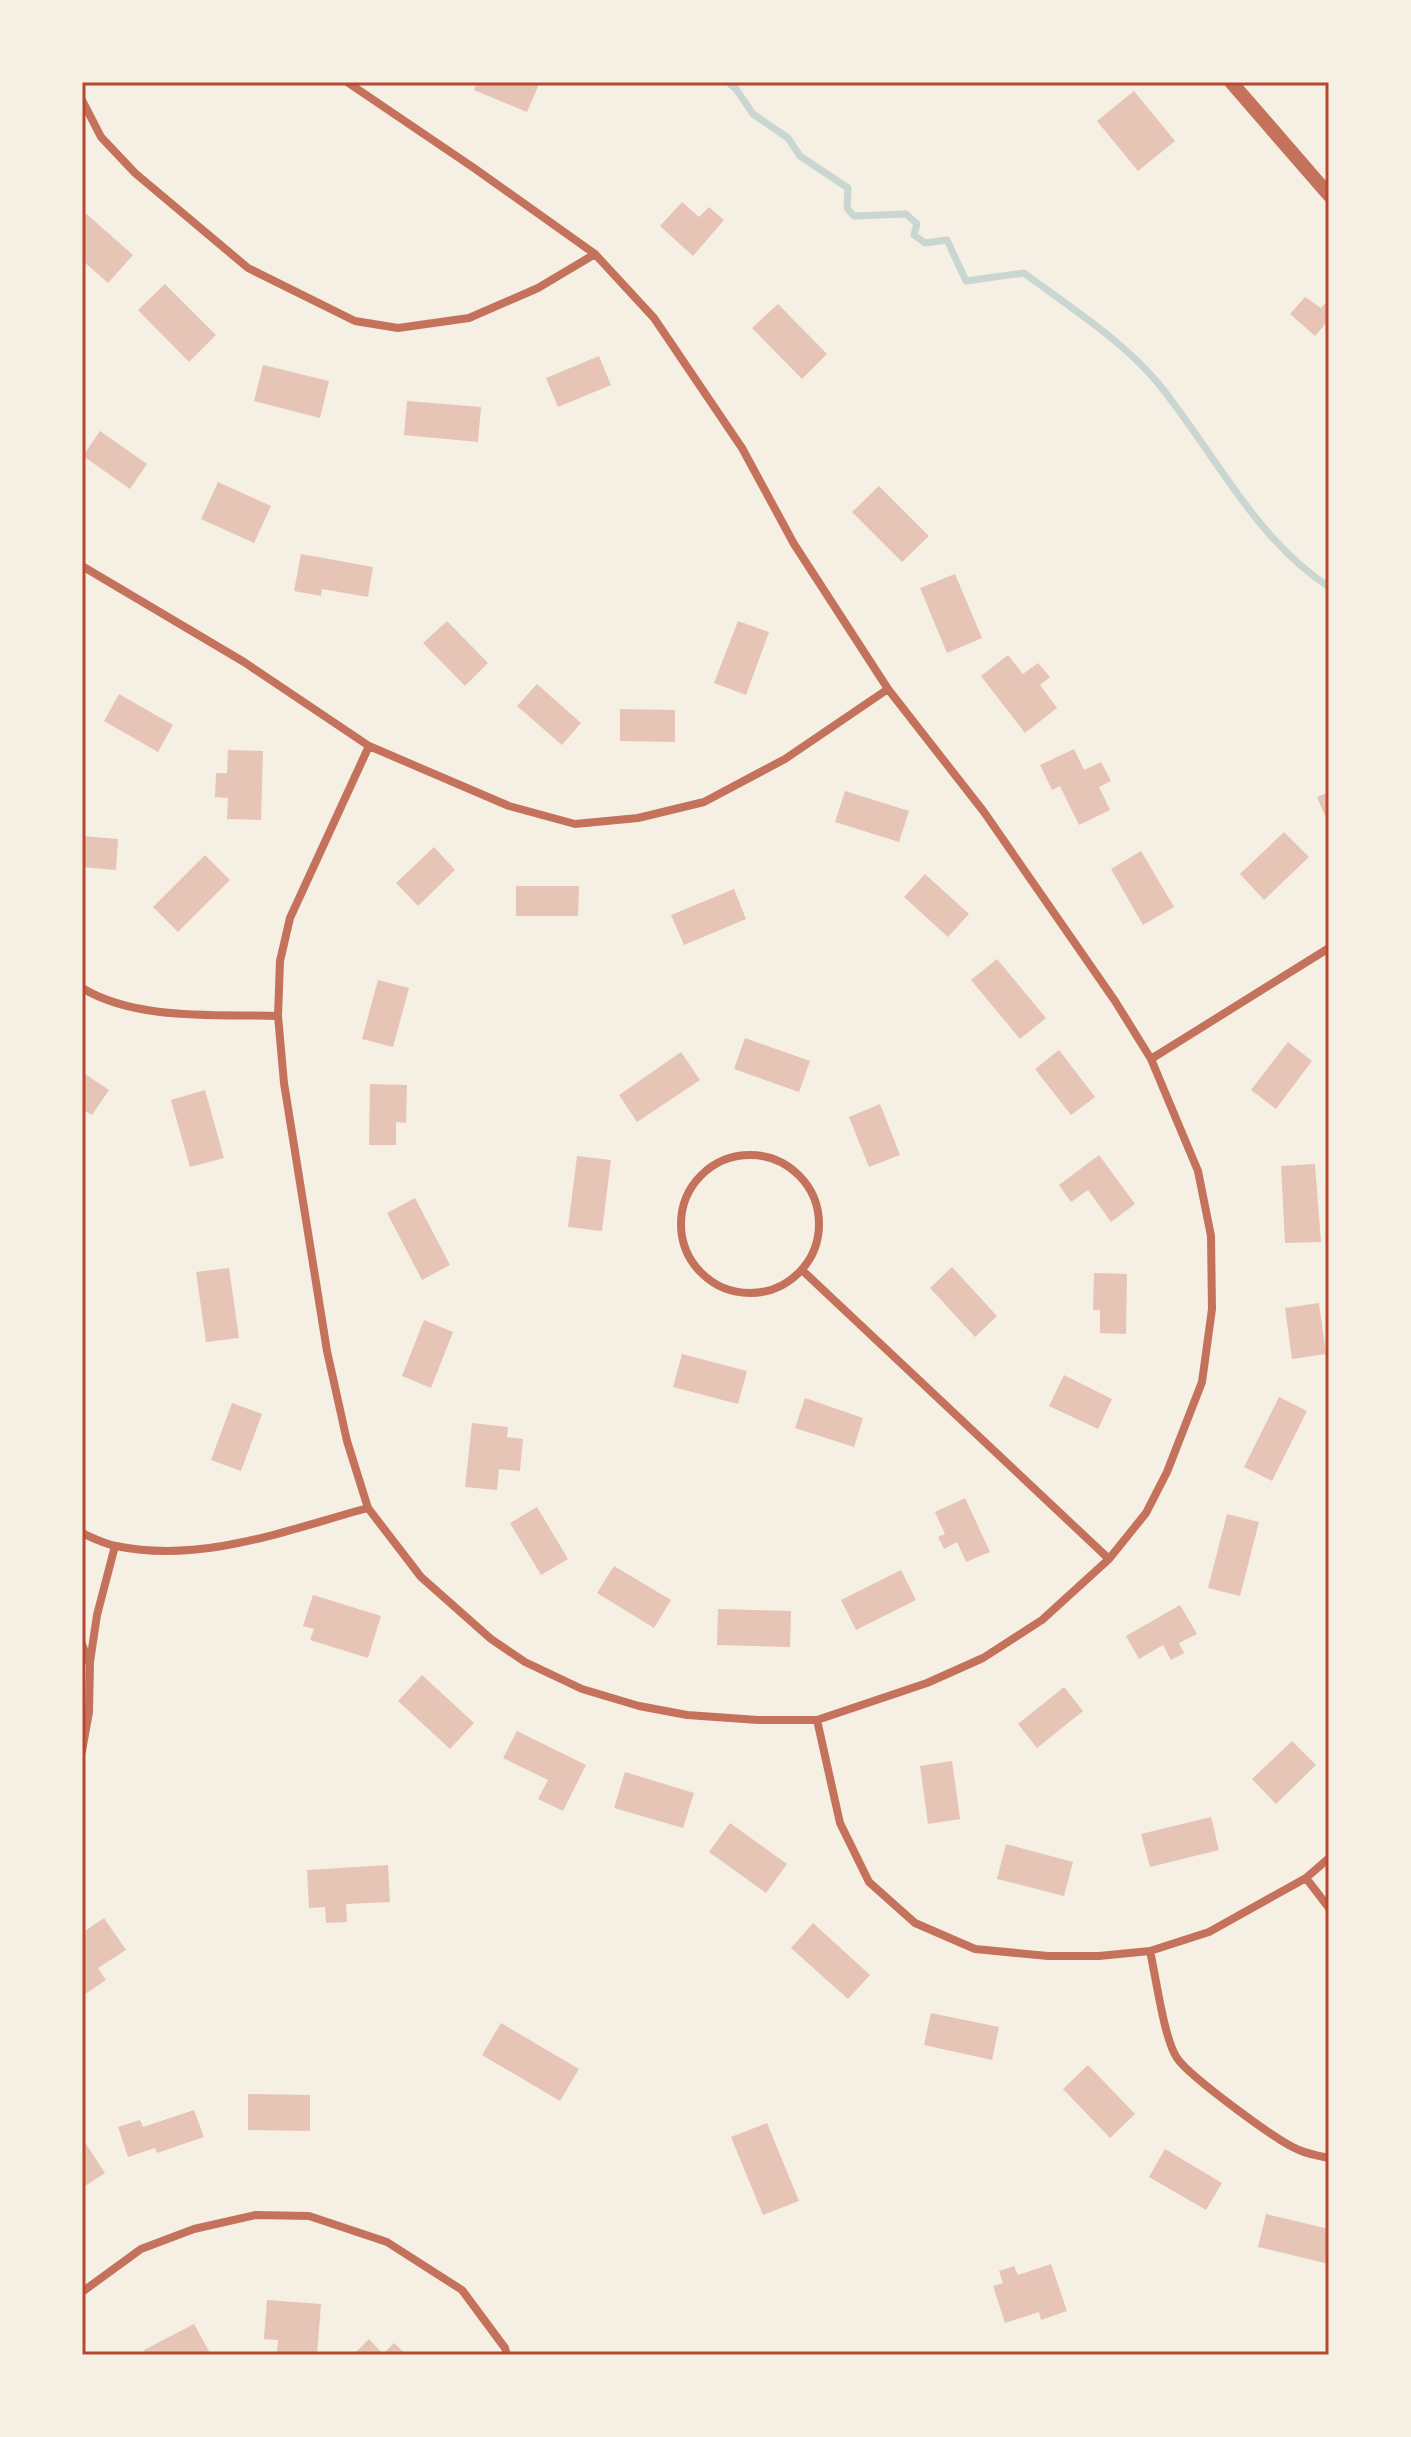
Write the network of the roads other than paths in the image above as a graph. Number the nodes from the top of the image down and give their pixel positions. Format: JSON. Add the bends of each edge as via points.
{"nodes":[{"id":1,"x":347,"y":82,"type":"edge"},
{"id":2,"x":1231,"y":82,"type":"edge"},
{"id":3,"x":82,"y":100,"type":"edge"},
{"id":4,"x":1329,"y":195,"type":"edge"},
{"id":5,"x":595,"y":254,"type":"junction"},
{"id":6,"x":82,"y":566,"type":"edge"},
{"id":7,"x":888,"y":689,"type":"junction"},
{"id":8,"x":369,"y":746,"type":"junction"},
{"id":9,"x":1329,"y":948,"type":"edge"},
{"id":10,"x":82,"y":988,"type":"edge"},
{"id":11,"x":278,"y":1016,"type":"junction"},
{"id":12,"x":1151,"y":1059,"type":"junction"},
{"id":13,"x":802,"y":1270,"type":"junction"},
{"id":14,"x":368,"y":1508,"type":"junction"},
{"id":15,"x":82,"y":1533,"type":"edge"},
{"id":16,"x":115,"y":1546,"type":"junction"},
{"id":17,"x":1109,"y":1559,"type":"junction"},
{"id":18,"x":82,"y":1644,"type":"edge"},
{"id":19,"x":90,"y":1662,"type":"junction"},
{"id":20,"x":817,"y":1720,"type":"junction"},
{"id":21,"x":82,"y":1751,"type":"edge"},
{"id":22,"x":1329,"y":1858,"type":"edge"},
{"id":23,"x":1306,"y":1878,"type":"junction"},
{"id":24,"x":1329,"y":1908,"type":"edge"},
{"id":25,"x":1150,"y":1951,"type":"junction"},
{"id":26,"x":1329,"y":2158,"type":"edge"},
{"id":27,"x":82,"y":2292,"type":"edge"},
{"id":28,"x":507,"y":2355,"type":"edge"}],
"edges":[{"from":1,"to":5,"type":"street"},
{"from":2,"to":4,"type":"street"},
{"from":3,"to":5,"type":"street","via":[[101,137],[135,173],[248,268],[355,321],[398,328],[469,318],[538,288]]},
{"from":5,"to":7,"type":"street","via":[[654,318],[742,448],[794,544]]},
{"from":6,"to":8,"type":"street","via":[[244,662]]},
{"from":7,"to":8,"type":"street","via":[[785,759],[704,802],[638,818],[575,824],[509,806]]},
{"from":7,"to":12,"type":"street","via":[[984,812]]},
{"from":8,"to":11,"type":"street","via":[[290,918],[280,961]]},
{"from":9,"to":12,"type":"street"},
{"from":10,"to":11,"type":"street","via":[[120,1006],[152,1011]]},
{"from":11,"to":14,"type":"street","via":[[327,1351]]},
{"from":12,"to":17,"type":"street","via":[[1198,1171],[1211,1236],[1212,1309],[1202,1382],[1167,1472],[1146,1513]]},
{"from":13,"to":13,"type":"street","via":[[780,1287],[754,1293],[727,1290],[704,1276],[688,1255],[681,1229],[684,1202],[697,1179],[719,1162],[745,1155],[772,1159],[796,1172],[812,1194],[819,1220],[815,1247]]},
{"from":13,"to":17,"type":"street"},
{"from":14,"to":16,"type":"street","via":[[191,1552]]},
{"from":14,"to":20,"type":"street","via":[[421,1577],[525,1662],[639,1706],[687,1715]]},
{"from":15,"to":16,"type":"street"},
{"from":16,"to":19,"type":"street"},
{"from":17,"to":20,"type":"street","via":[[1042,1620],[983,1658]]},
{"from":18,"to":19,"type":"street"},
{"from":19,"to":21,"type":"street"},
{"from":20,"to":25,"type":"street","via":[[840,1823],[869,1882],[915,1923],[975,1949],[1048,1956]]},
{"from":22,"to":23,"type":"street"},
{"from":23,"to":24,"type":"street"},
{"from":23,"to":25,"type":"street","via":[[1209,1932]]},
{"from":25,"to":26,"type":"street","via":[[1177,2058],[1281,2141]]},
{"from":27,"to":28,"type":"street","via":[[141,2249],[194,2229],[256,2215],[309,2216],[387,2242],[462,2290]]}]}
